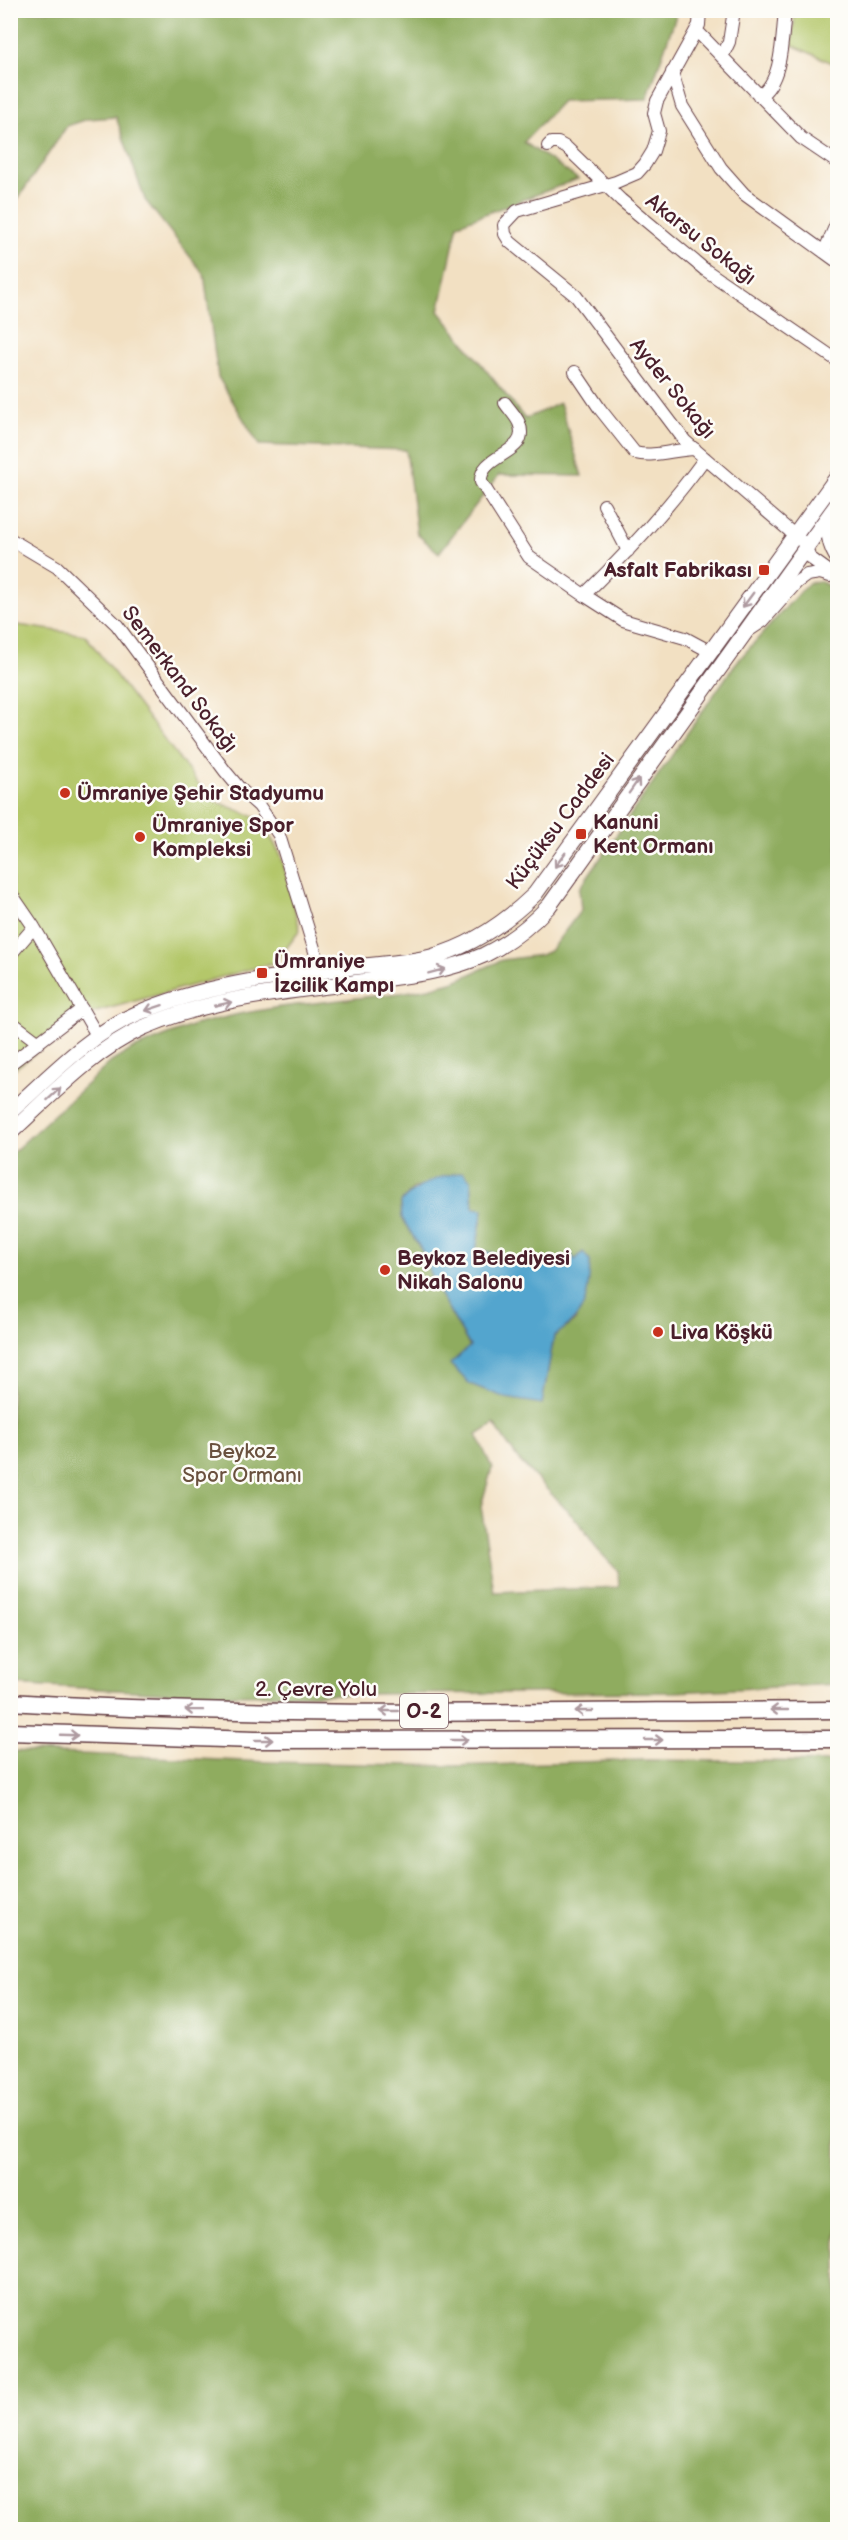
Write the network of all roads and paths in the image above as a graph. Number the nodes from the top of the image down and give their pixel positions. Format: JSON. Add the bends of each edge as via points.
{"nodes":[{"id":1,"x":700,"y":10,"type":"edge"},
{"id":2,"x":734,"y":10,"type":"edge"},
{"id":3,"x":785,"y":10,"type":"edge"},
{"id":4,"x":696,"y":30,"type":"junction"},
{"id":5,"x":722,"y":57,"type":"junction"},
{"id":6,"x":672,"y":72,"type":"junction"},
{"id":7,"x":759,"y":96,"type":"junction"},
{"id":8,"x":548,"y":146,"type":"dead end"},
{"id":9,"x":837,"y":163,"type":"edge"},
{"id":10,"x":606,"y":185,"type":"junction"},
{"id":11,"x":837,"y":220,"type":"edge"},
{"id":12,"x":824,"y":252,"type":"junction"},
{"id":13,"x":837,"y":262,"type":"edge"},
{"id":14,"x":837,"y":361,"type":"edge"},
{"id":15,"x":575,"y":372,"type":"dead end"},
{"id":16,"x":505,"y":403,"type":"dead end"},
{"id":17,"x":695,"y":449,"type":"junction"},
{"id":18,"x":705,"y":458,"type":"junction"},
{"id":19,"x":837,"y":476,"type":"edge"},
{"id":20,"x":837,"y":489,"type":"edge"},
{"id":21,"x":604,"y":505,"type":"dead end"},
{"id":22,"x":833,"y":508,"type":"edge"},
{"id":23,"x":10,"y":539,"type":"edge"},
{"id":24,"x":800,"y":541,"type":"junction"},
{"id":25,"x":628,"y":551,"type":"junction"},
{"id":26,"x":837,"y":563,"type":"edge"},
{"id":27,"x":836,"y":578,"type":"edge"},
{"id":28,"x":584,"y":595,"type":"junction"},
{"id":29,"x":742,"y":635,"type":"junction"},
{"id":30,"x":711,"y":652,"type":"junction"},
{"id":31,"x":680,"y":707,"type":"junction"},
{"id":32,"x":10,"y":891,"type":"edge"},
{"id":33,"x":34,"y":927,"type":"junction"},
{"id":34,"x":10,"y":956,"type":"edge"},
{"id":35,"x":322,"y":979,"type":"junction"},
{"id":36,"x":82,"y":1009,"type":"junction"},
{"id":37,"x":10,"y":1021,"type":"edge"},
{"id":38,"x":39,"y":1043,"type":"junction"},
{"id":39,"x":103,"y":1043,"type":"junction"},
{"id":40,"x":10,"y":1064,"type":"edge"},
{"id":41,"x":10,"y":1112,"type":"edge"},
{"id":42,"x":10,"y":1132,"type":"edge"},
{"id":43,"x":10,"y":1702,"type":"edge"},
{"id":44,"x":837,"y":1710,"type":"edge"},
{"id":45,"x":10,"y":1732,"type":"edge"},
{"id":46,"x":837,"y":1739,"type":"edge"}],
"edges":[{"from":1,"to":4,"type":"street","name":"Ayder Sokağı"},
{"from":2,"to":5,"type":"street","via":[[729,42]]},
{"from":3,"to":7,"type":"street","via":[[775,74]]},
{"from":4,"to":5,"type":"street"},
{"from":4,"to":6,"type":"street","name":"Ayder Sokağı"},
{"from":5,"to":7,"type":"street"},
{"from":6,"to":10,"type":"street","name":"Ayder Sokağı","via":[[657,101],[654,112],[659,131],[645,164],[637,173]]},
{"from":6,"to":12,"type":"street","via":[[682,106],[721,168],[744,194]]},
{"from":7,"to":9,"type":"street","via":[[801,138]]},
{"from":8,"to":10,"type":"street","name":"Akarsu Sokağı","via":[[558,143],[567,148]]},
{"from":10,"to":14,"type":"street","name":"Akarsu Sokağı","via":[[704,269]]},
{"from":10,"to":17,"type":"street","name":"Ayder Sokağı","via":[[516,211],[504,225],[505,234],[576,296]]},
{"from":11,"to":12,"type":"street"},
{"from":12,"to":13,"type":"street"},
{"from":15,"to":17,"type":"street","via":[[635,453]]},
{"from":16,"to":28,"type":"street","via":[[519,424],[520,438],[515,448],[490,461],[480,476],[481,482],[530,557]]},
{"from":17,"to":18,"type":"street","name":"Ayder Sokağı"},
{"from":18,"to":24,"type":"street","name":"Ayder Sokağı"},
{"from":18,"to":25,"type":"street"},
{"from":19,"to":24,"type":"main road","name":"Küçüksu Caddesi"},
{"from":20,"to":24,"type":"main road"},
{"from":21,"to":25,"type":"street"},
{"from":22,"to":24,"type":"main road","name":"Küçüksu Caddesi"},
{"from":22,"to":26,"type":"street","via":[[828,541]]},
{"from":23,"to":35,"type":"street","name":"Semerkand Sokağı","via":[[57,567],[117,625],[225,771],[259,806],[279,835]]},
{"from":24,"to":26,"type":"street","via":[[817,545]]},
{"from":24,"to":27,"type":"street","via":[[809,557]]},
{"from":24,"to":29,"type":"main road","name":"Küçüksu Caddesi"},
{"from":24,"to":30,"type":"main road","name":"Küçüksu Caddesi","one_way":true},
{"from":25,"to":28,"type":"street"},
{"from":27,"to":29,"type":"street","via":[[820,573],[807,575],[763,621]]},
{"from":28,"to":30,"type":"street","via":[[623,620],[685,638]]},
{"from":29,"to":31,"type":"main road","name":"Küçüksu Caddesi"},
{"from":30,"to":31,"type":"main road","name":"Küçüksu Caddesi"},
{"from":31,"to":35,"type":"main road","name":"Küçüksu Caddesi","via":[[549,906],[516,936],[484,955],[435,972],[410,968]]},
{"from":32,"to":33,"type":"street"},
{"from":33,"to":34,"type":"street"},
{"from":33,"to":36,"type":"street"},
{"from":35,"to":39,"type":"main road","name":"Küçüksu Caddesi","via":[[199,1009]]},
{"from":36,"to":38,"type":"street"},
{"from":36,"to":39,"type":"street"},
{"from":37,"to":38,"type":"street"},
{"from":38,"to":40,"type":"street"},
{"from":39,"to":41,"type":"main road","name":"Küçüksu Caddesi","via":[[87,1044]]},
{"from":42,"to":39,"type":"main road","name":"Küçüksu Caddesi","one_way":true},
{"from":44,"to":43,"type":"highway","name":"2. Çevre Yolu","number":"O-2","one_way":true,"via":[[303,1712],[133,1710]]},
{"from":45,"to":46,"type":"highway","number":"O-2","one_way":true,"via":[[255,1740]]}]}
